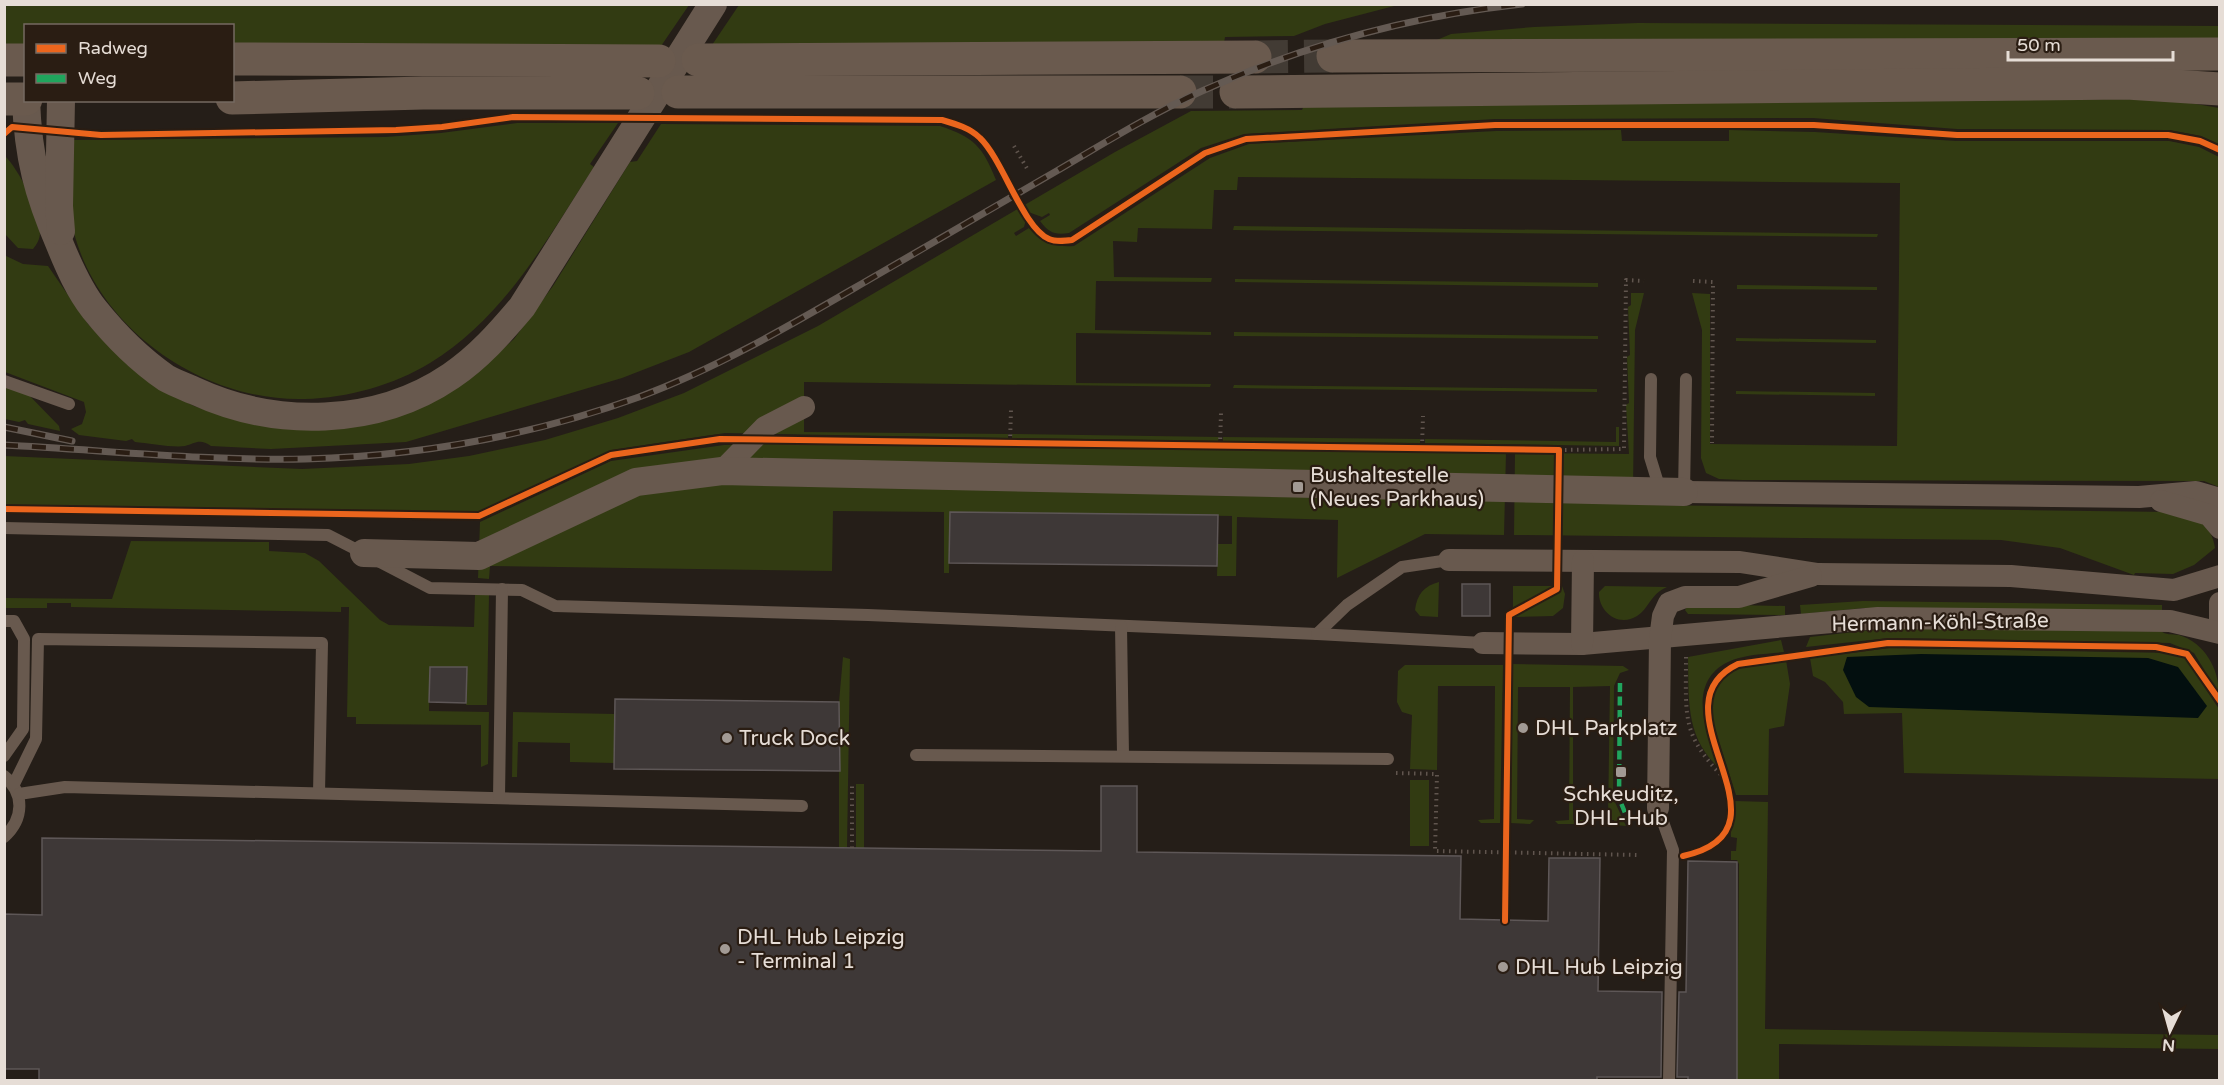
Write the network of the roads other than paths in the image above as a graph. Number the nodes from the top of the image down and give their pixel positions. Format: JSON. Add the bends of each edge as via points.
{"nodes":[{"id":1,"x":713,"y":4,"type":"edge"},
{"id":2,"x":2220,"y":54,"type":"edge"},
{"id":3,"x":1333,"y":56,"type":"tunnel mouth"},
{"id":4,"x":1256,"y":57,"type":"tunnel mouth"},
{"id":5,"x":234,"y":59,"type":"edge"},
{"id":6,"x":4,"y":60,"type":"edge"},
{"id":7,"x":24,"y":60,"type":"edge"},
{"id":8,"x":698,"y":60,"type":"dead end"},
{"id":9,"x":658,"y":61,"type":"dead end"},
{"id":10,"x":2220,"y":89,"type":"edge"},
{"id":11,"x":678,"y":92,"type":"dead end"},
{"id":12,"x":1180,"y":92,"type":"tunnel mouth"},
{"id":13,"x":1236,"y":92,"type":"tunnel mouth"},
{"id":14,"x":638,"y":93,"type":"dead end"},
{"id":15,"x":234,"y":98,"type":"edge"},
{"id":16,"x":4,"y":99,"type":"edge"},
{"id":17,"x":24,"y":100,"type":"edge"},
{"id":18,"x":26,"y":102,"type":"edge"},
{"id":19,"x":61,"y":102,"type":"edge"},
{"id":20,"x":4,"y":139,"type":"edge"},
{"id":21,"x":34,"y":172,"type":"junction"},
{"id":22,"x":63,"y":251,"type":"junction"},
{"id":23,"x":1651,"y":379,"type":"dead end"},
{"id":24,"x":1686,"y":380,"type":"dead end"},
{"id":25,"x":4,"y":381,"type":"edge"},
{"id":26,"x":69,"y":404,"type":"dead end"},
{"id":27,"x":804,"y":406,"type":"dead end"},
{"id":28,"x":722,"y":471,"type":"junction"},
{"id":29,"x":1684,"y":492,"type":"junction"},
{"id":30,"x":2139,"y":497,"type":"junction"},
{"id":31,"x":2220,"y":499,"type":"edge"},
{"id":32,"x":4,"y":528,"type":"edge"},
{"id":33,"x":2220,"y":528,"type":"edge"},
{"id":34,"x":364,"y":553,"type":"junction"},
{"id":35,"x":1449,"y":560,"type":"joint"},
{"id":36,"x":1583,"y":561,"type":"junction"},
{"id":37,"x":1818,"y":574,"type":"junction"},
{"id":38,"x":2220,"y":576,"type":"edge"},
{"id":39,"x":502,"y":589,"type":"junction"},
{"id":40,"x":2220,"y":603,"type":"edge"},
{"id":41,"x":2220,"y":619,"type":"edge"},
{"id":42,"x":4,"y":621,"type":"edge"},
{"id":43,"x":1121,"y":626,"type":"junction"},
{"id":44,"x":2220,"y":633,"type":"edge"},
{"id":45,"x":1317,"y":634,"type":"junction"},
{"id":46,"x":1660,"y":639,"type":"junction"},
{"id":47,"x":1483,"y":644,"type":"joint"},
{"id":48,"x":1582,"y":644,"type":"junction"},
{"id":49,"x":916,"y":755,"type":"dead end"},
{"id":50,"x":1123,"y":755,"type":"junction"},
{"id":51,"x":4,"y":756,"type":"edge"},
{"id":52,"x":1388,"y":759,"type":"road end"},
{"id":53,"x":12,"y":785,"type":"edge"},
{"id":54,"x":319,"y":793,"type":"junction"},
{"id":55,"x":499,"y":798,"type":"junction"},
{"id":56,"x":802,"y":806,"type":"dead end"},
{"id":57,"x":1658,"y":808,"type":"joint"},
{"id":58,"x":4,"y":837,"type":"edge"},
{"id":59,"x":1669,"y":1080,"type":"edge"}],
"edges":[{"from":1,"to":22,"type":"street","via":[[522,307],[489,347],[450,377],[404,401],[359,413],[315,418],[261,414],[219,402],[168,379],[137,354],[93,308]]},
{"from":2,"to":3,"type":"main road"},
{"from":4,"to":8,"type":"main road"},
{"from":5,"to":9,"type":"main road"},
{"from":6,"to":7,"type":"main road"},
{"from":10,"to":13,"type":"main road","via":[[2127,83]]},
{"from":11,"to":12,"type":"main road"},
{"from":14,"to":15,"type":"main road"},
{"from":16,"to":17,"type":"main road"},
{"from":18,"to":21,"type":"street"},
{"from":19,"to":22,"type":"street","via":[[59,206]]},
{"from":20,"to":21,"type":"street"},
{"from":21,"to":22,"type":"street","via":[[39,196]]},
{"from":23,"to":29,"type":"lane","via":[[1650,457],[1658,483]]},
{"from":24,"to":29,"type":"lane"},
{"from":25,"to":26,"type":"lane"},
{"from":27,"to":28,"type":"street","via":[[765,427]]},
{"from":28,"to":29,"type":"street"},
{"from":28,"to":34,"type":"street","via":[[636,482],[479,556]]},
{"from":29,"to":30,"type":"street"},
{"from":30,"to":31,"type":"street","via":[[2196,492]]},
{"from":30,"to":33,"type":"street","via":[[2209,515]]},
{"from":32,"to":34,"type":"lane","via":[[327,535]]},
{"from":34,"to":39,"type":"lane","via":[[430,588]]},
{"from":35,"to":36,"type":"street","name":"Hermann-Köhl-Straße"},
{"from":35,"to":45,"type":"lane","via":[[1402,567],[1347,604]]},
{"from":36,"to":37,"type":"street","name":"Hermann-Köhl-Straße","via":[[1740,562]]},
{"from":36,"to":48,"type":"street"},
{"from":37,"to":38,"type":"street","name":"Hermann-Köhl-Straße","via":[[2011,576],[2174,590]]},
{"from":37,"to":46,"type":"street","name":"Hermann-Köhl-Straße","via":[[1739,597],[1685,597],[1669,603]]},
{"from":39,"to":43,"type":"lane","via":[[522,590],[555,606]]},
{"from":39,"to":55,"type":"lane"},
{"from":40,"to":41,"type":"street"},
{"from":42,"to":51,"type":"lane","via":[[14,621],[24,639],[23,729]]},
{"from":43,"to":45,"type":"lane"},
{"from":43,"to":50,"type":"lane"},
{"from":44,"to":46,"type":"street","name":"Hermann-Köhl-Straße","via":[[2170,621],[1878,618]]},
{"from":45,"to":47,"type":"lane"},
{"from":46,"to":48,"type":"street","name":"Hermann-Köhl-Straße"},
{"from":46,"to":57,"type":"street","name":"Hermann-Köhl-Straße"},
{"from":47,"to":48,"type":"street","name":"Hermann-Köhl-Straße"},
{"from":49,"to":50,"type":"lane"},
{"from":50,"to":52,"type":"lane"},
{"from":53,"to":54,"type":"lane"},
{"from":53,"to":54,"type":"lane","via":[[36,739],[38,639],[322,643]]},
{"from":53,"to":58,"type":"lane","via":[[19,817]]},
{"from":54,"to":55,"type":"lane"},
{"from":55,"to":56,"type":"lane"},
{"from":57,"to":59,"type":"lane","via":[[1673,850]]}]}
